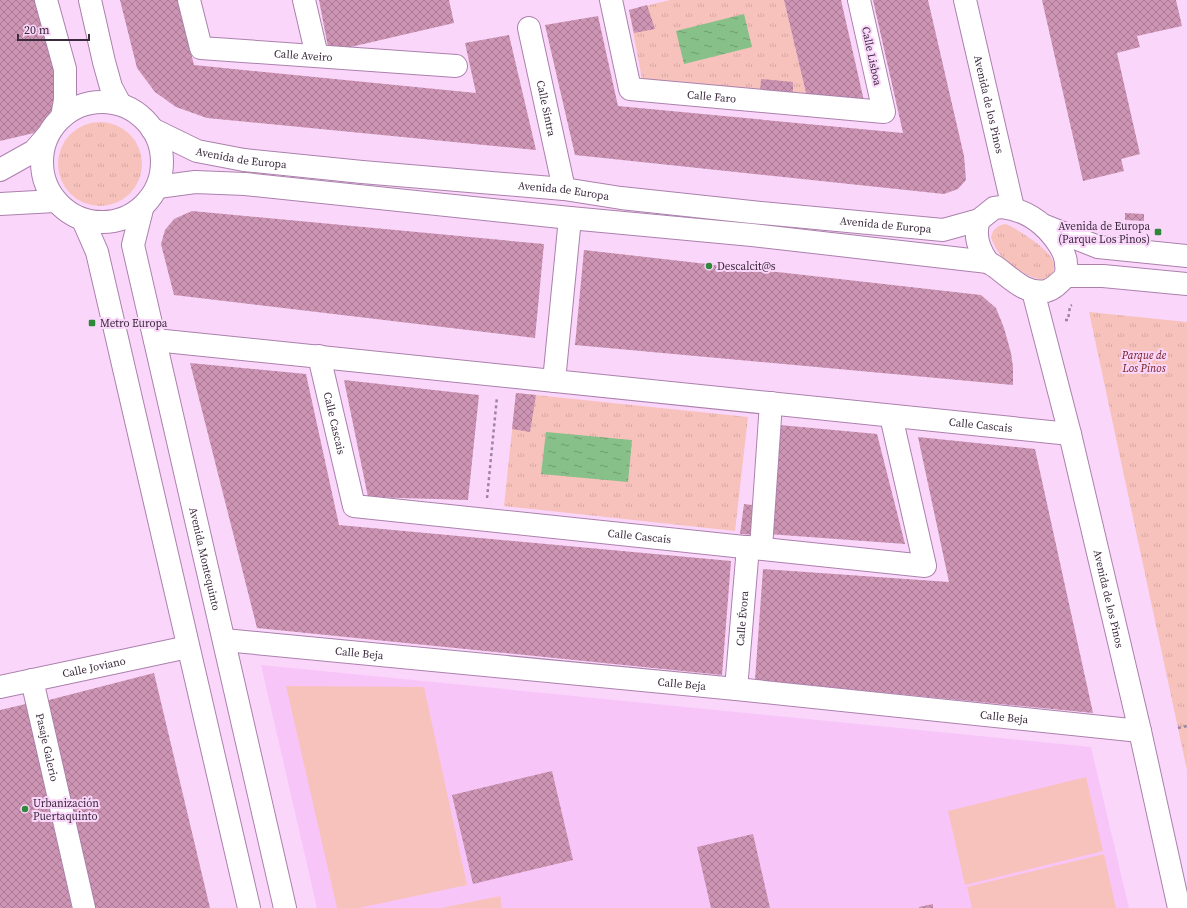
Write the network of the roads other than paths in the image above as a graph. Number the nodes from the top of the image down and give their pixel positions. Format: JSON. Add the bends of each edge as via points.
{"nodes":[{"id":1,"x":46,"y":0,"type":"edge"},
{"id":2,"x":90,"y":0,"type":"edge"},
{"id":3,"x":189,"y":0,"type":"edge"},
{"id":4,"x":304,"y":0,"type":"edge"},
{"id":5,"x":611,"y":0,"type":"edge"},
{"id":6,"x":859,"y":0,"type":"edge"},
{"id":7,"x":965,"y":0,"type":"edge"},
{"id":8,"x":529,"y":28,"type":"dead end"},
{"id":9,"x":317,"y":56,"type":"junction"},
{"id":10,"x":456,"y":66,"type":"dead end"},
{"id":11,"x":120,"y":104,"type":"junction"},
{"id":12,"x":884,"y":112,"type":"joint"},
{"id":13,"x":62,"y":117,"type":"junction"},
{"id":14,"x":152,"y":128,"type":"junction"},
{"id":15,"x":47,"y":136,"type":"junction"},
{"id":16,"x":0,"y":170,"type":"edge"},
{"id":17,"x":158,"y":187,"type":"junction"},
{"id":18,"x":564,"y":189,"type":"junction"},
{"id":19,"x":55,"y":201,"type":"junction"},
{"id":20,"x":0,"y":204,"type":"edge"},
{"id":21,"x":1013,"y":208,"type":"junction"},
{"id":22,"x":142,"y":209,"type":"junction"},
{"id":23,"x":570,"y":218,"type":"junction"},
{"id":24,"x":83,"y":220,"type":"junction"},
{"id":25,"x":979,"y":220,"type":"junction"},
{"id":26,"x":1045,"y":226,"type":"junction"},
{"id":27,"x":1187,"y":256,"type":"edge"},
{"id":28,"x":988,"y":262,"type":"junction"},
{"id":29,"x":1066,"y":276,"type":"junction"},
{"id":30,"x":1187,"y":284,"type":"edge"},
{"id":31,"x":1033,"y":291,"type":"junction"},
{"id":32,"x":155,"y":340,"type":"junction"},
{"id":33,"x":319,"y":356,"type":"junction"},
{"id":34,"x":554,"y":380,"type":"junction"},
{"id":35,"x":771,"y":403,"type":"junction"},
{"id":36,"x":891,"y":416,"type":"junction"},
{"id":37,"x":1070,"y":434,"type":"junction"},
{"id":38,"x":755,"y":548,"type":"junction"},
{"id":39,"x":224,"y":640,"type":"junction"},
{"id":40,"x":188,"y":647,"type":"junction"},
{"id":41,"x":32,"y":680,"type":"junction"},
{"id":42,"x":0,"y":687,"type":"edge"},
{"id":43,"x":736,"y":689,"type":"junction"},
{"id":44,"x":1140,"y":731,"type":"junction"},
{"id":45,"x":84,"y":908,"type":"edge"},
{"id":46,"x":249,"y":908,"type":"edge"},
{"id":47,"x":285,"y":908,"type":"edge"},
{"id":48,"x":1179,"y":908,"type":"edge"}],
"edges":[{"from":1,"to":13,"type":"street","via":[[65,69]]},
{"from":2,"to":11,"type":"street","via":[[111,87]]},
{"from":3,"to":9,"type":"street","name":"Calle Aveiro","via":[[201,48]]},
{"from":4,"to":9,"type":"street"},
{"from":5,"to":12,"type":"street","name":"Calle Faro","via":[[630,89]]},
{"from":6,"to":12,"type":"street","name":"Calle Lisboa"},
{"from":7,"to":21,"type":"street","name":"Avenida de los Pinos"},
{"from":8,"to":18,"type":"street","name":"Calle Sintra"},
{"from":9,"to":10,"type":"street","name":"Calle Aveiro"},
{"from":11,"to":13,"type":"street","via":[[89,103]]},
{"from":11,"to":14,"type":"street","via":[[130,108]]},
{"from":13,"to":15,"type":"street"},
{"from":14,"to":17,"type":"street","via":[[160,142],[164,167]]},
{"from":14,"to":18,"type":"street","name":"Avenida de Europa","via":[[197,151],[244,160]]},
{"from":15,"to":16,"type":"street","via":[[34,151]]},
{"from":15,"to":19,"type":"street","via":[[41,156],[42,168],[47,188]]},
{"from":17,"to":22,"type":"street"},
{"from":17,"to":23,"type":"street","via":[[195,182],[245,184]]},
{"from":18,"to":25,"type":"street","name":"Avenida de Europa","via":[[744,212],[943,230]]},
{"from":19,"to":20,"type":"street"},
{"from":19,"to":24,"type":"street"},
{"from":21,"to":25,"type":"street","via":[[994,208]]},
{"from":21,"to":26,"type":"street"},
{"from":22,"to":24,"type":"street","via":[[114,222]]},
{"from":22,"to":32,"type":"street","name":"Avenida Montequinto","via":[[133,246]]},
{"from":23,"to":28,"type":"street"},
{"from":23,"to":34,"type":"street"},
{"from":24,"to":40,"type":"street","via":[[97,252]]},
{"from":25,"to":28,"type":"street","via":[[976,234]]},
{"from":26,"to":27,"type":"street","via":[[1098,247]]},
{"from":26,"to":29,"type":"street","via":[[1062,250],[1066,262]]},
{"from":28,"to":31,"type":"street","via":[[1019,285]]},
{"from":29,"to":30,"type":"street","via":[[1103,276]]},
{"from":29,"to":31,"type":"street","via":[[1057,286],[1046,291]]},
{"from":31,"to":37,"type":"street","name":"Avenida de los Pinos"},
{"from":32,"to":33,"type":"street","name":"Calle Cascais"},
{"from":32,"to":39,"type":"street","name":"Avenida Montequinto"},
{"from":33,"to":34,"type":"street","name":"Calle Cascais"},
{"from":33,"to":38,"type":"street","name":"Calle Cascais","via":[[354,506]]},
{"from":34,"to":35,"type":"street","name":"Calle Cascais"},
{"from":35,"to":36,"type":"street","name":"Calle Cascais"},
{"from":35,"to":38,"type":"street","name":"Calle Évora"},
{"from":36,"to":37,"type":"street","name":"Calle Cascais"},
{"from":36,"to":38,"type":"street","name":"Calle Cascais","via":[[925,566]]},
{"from":37,"to":44,"type":"street","name":"Avenida de los Pinos"},
{"from":38,"to":43,"type":"street","name":"Calle Évora"},
{"from":39,"to":43,"type":"street","name":"Calle Beja"},
{"from":39,"to":47,"type":"street","name":"Avenida Montequinto"},
{"from":40,"to":41,"type":"street","name":"Calle Joviano"},
{"from":40,"to":46,"type":"street"},
{"from":41,"to":42,"type":"street","name":"Calle Joviano"},
{"from":41,"to":45,"type":"street","name":"Pasaje Galerio"},
{"from":43,"to":44,"type":"street","name":"Calle Beja"},
{"from":44,"to":48,"type":"street","name":"Avenida de los Pinos"}]}
